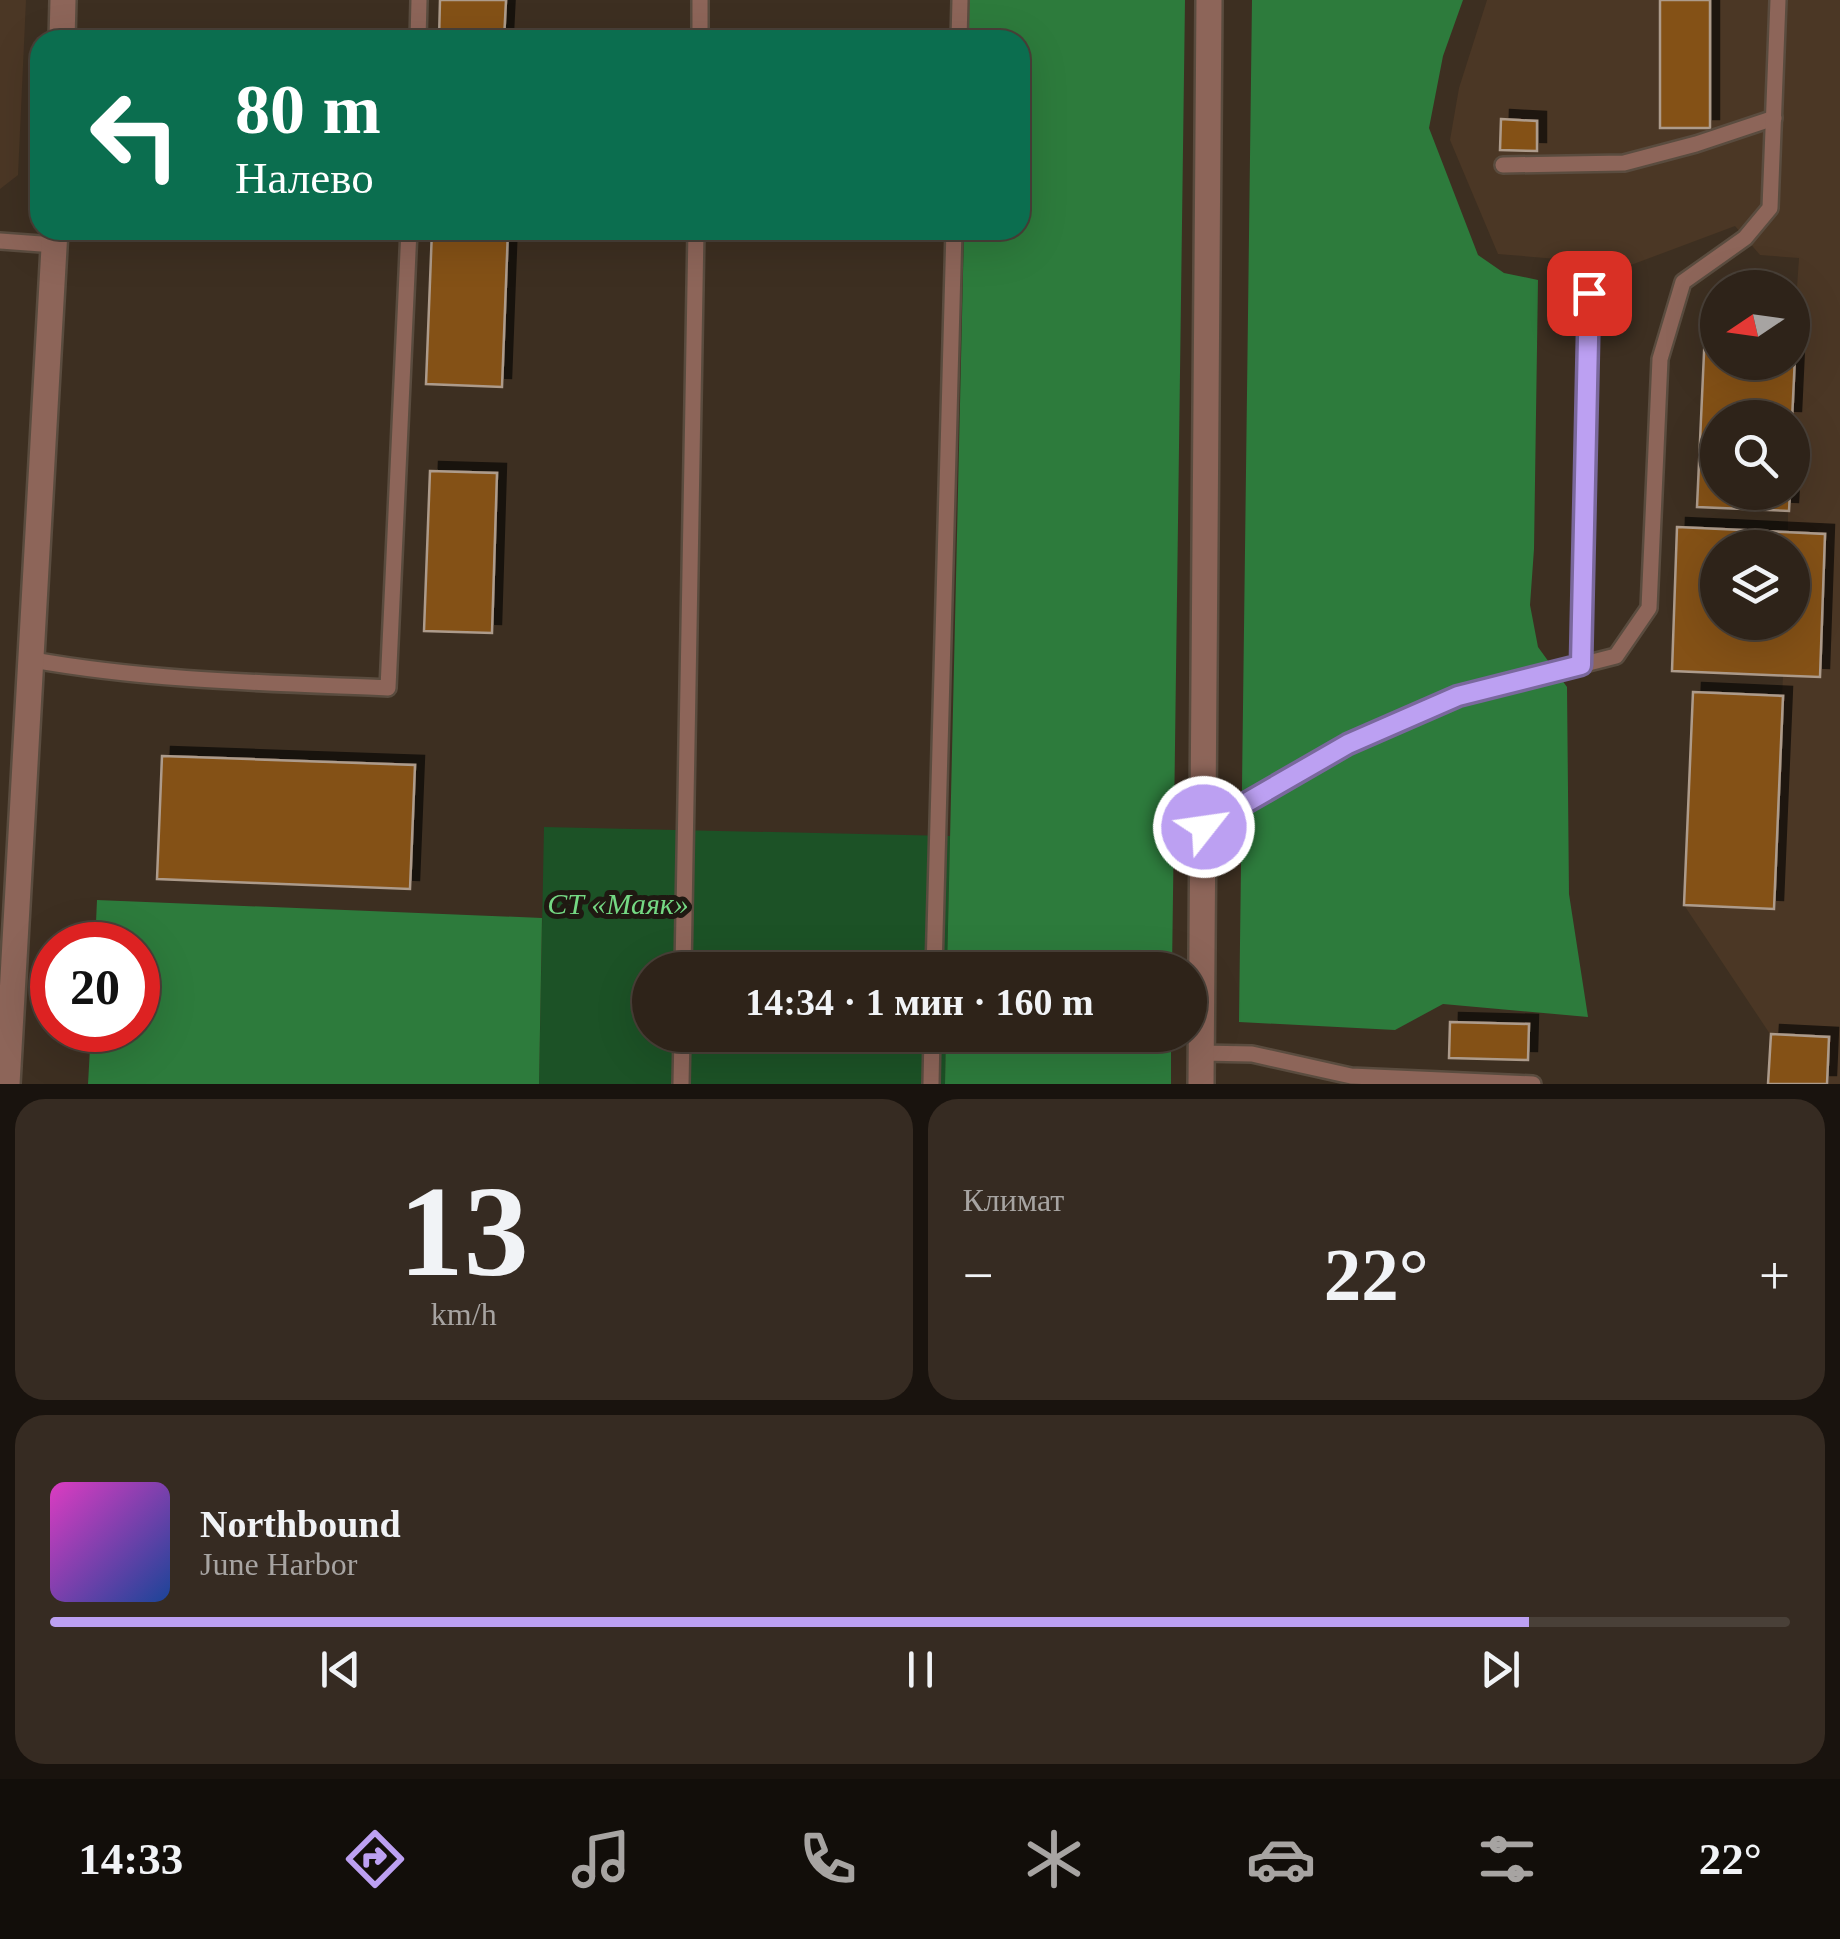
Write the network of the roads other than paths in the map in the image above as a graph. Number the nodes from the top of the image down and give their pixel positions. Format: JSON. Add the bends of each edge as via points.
{"nodes":[{"id":1,"x":64,"y":0,"type":"edge"},
{"id":2,"x":420,"y":0,"type":"edge"},
{"id":3,"x":700,"y":0,"type":"edge"},
{"id":4,"x":960,"y":0,"type":"edge"},
{"id":5,"x":1210,"y":0,"type":"edge"},
{"id":6,"x":1778,"y":0,"type":"edge"},
{"id":7,"x":62,"y":30,"type":"edge"},
{"id":8,"x":418,"y":30,"type":"edge"},
{"id":9,"x":700,"y":30,"type":"edge"},
{"id":10,"x":959,"y":30,"type":"edge"},
{"id":11,"x":1774,"y":118,"type":"junction"},
{"id":12,"x":1503,"y":164,"type":"dead end"},
{"id":13,"x":30,"y":239,"type":"edge"},
{"id":14,"x":55,"y":240,"type":"edge"},
{"id":15,"x":409,"y":240,"type":"edge"},
{"id":16,"x":696,"y":240,"type":"edge"},
{"id":17,"x":954,"y":240,"type":"edge"},
{"id":18,"x":0,"y":242,"type":"edge"},
{"id":19,"x":1589,"y":293,"type":"dead end"},
{"id":20,"x":33,"y":660,"type":"junction"},
{"id":21,"x":1581,"y":665,"type":"junction"},
{"id":22,"x":11,"y":821,"type":"edge"},
{"id":23,"x":1204,"y":827,"type":"junction"},
{"id":24,"x":684,"y":952,"type":"edge"},
{"id":25,"x":934,"y":952,"type":"edge"},
{"id":26,"x":682,"y":1052,"type":"edge"},
{"id":27,"x":932,"y":1052,"type":"edge"},
{"id":28,"x":1201,"y":1053,"type":"junction"},
{"id":29,"x":1351,"y":1080,"type":"edge"},
{"id":30,"x":7,"y":1084,"type":"edge"},
{"id":31,"x":682,"y":1084,"type":"edge"},
{"id":32,"x":931,"y":1084,"type":"edge"},
{"id":33,"x":1201,"y":1084,"type":"edge"},
{"id":34,"x":1533,"y":1084,"type":"edge"}],
"edges":[{"from":1,"to":7,"type":"street"},
{"from":2,"to":8,"type":"lane"},
{"from":3,"to":9,"type":"lane"},
{"from":4,"to":10,"type":"lane"},
{"from":5,"to":23,"type":"street"},
{"from":6,"to":11,"type":"lane"},
{"from":11,"to":12,"type":"lane","via":[[1624,163]]},
{"from":11,"to":21,"type":"lane","via":[[1770,208],[1745,238],[1683,282],[1660,359],[1649,608],[1616,656]]},
{"from":13,"to":18,"type":"lane"},
{"from":14,"to":20,"type":"street"},
{"from":15,"to":20,"type":"lane","via":[[388,688],[112,674]]},
{"from":16,"to":24,"type":"lane"},
{"from":17,"to":25,"type":"lane"},
{"from":19,"to":21,"type":"lane"},
{"from":20,"to":22,"type":"street"},
{"from":21,"to":23,"type":"lane","via":[[1458,696],[1348,744]]},
{"from":22,"to":30,"type":"street"},
{"from":23,"to":28,"type":"street"},
{"from":26,"to":31,"type":"lane"},
{"from":27,"to":32,"type":"lane"},
{"from":28,"to":29,"type":"lane","via":[[1252,1054]]},
{"from":28,"to":33,"type":"street"},
{"from":29,"to":34,"type":"lane"}]}
